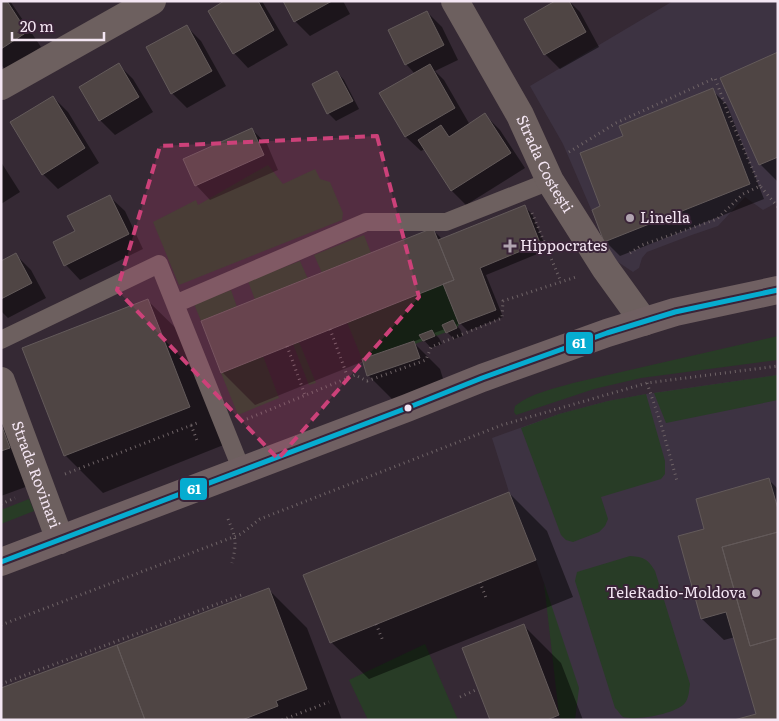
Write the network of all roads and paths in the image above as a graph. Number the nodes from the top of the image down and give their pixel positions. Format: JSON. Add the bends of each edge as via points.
{"nodes":[{"id":1,"x":152,"y":1,"type":"edge"},
{"id":2,"x":454,"y":1,"type":"edge"},
{"id":3,"x":1,"y":86,"type":"edge"},
{"id":4,"x":547,"y":174,"type":"junction"},
{"id":5,"x":760,"y":186,"type":"junction"},
{"id":6,"x":523,"y":192,"type":"junction"},
{"id":7,"x":778,"y":207,"type":"edge"},
{"id":8,"x":604,"y":268,"type":"junction"},
{"id":9,"x":561,"y":282,"type":"junction"},
{"id":10,"x":777,"y":290,"type":"edge"},
{"id":11,"x":175,"y":304,"type":"junction"},
{"id":12,"x":644,"y":322,"type":"junction"},
{"id":13,"x":330,"y":329,"type":"dead end"},
{"id":14,"x":1,"y":340,"type":"edge"},
{"id":15,"x":286,"y":346,"type":"dead end"},
{"id":16,"x":778,"y":366,"type":"edge"},
{"id":17,"x":348,"y":378,"type":"junction"},
{"id":18,"x":1,"y":381,"type":"edge"},
{"id":19,"x":647,"y":383,"type":"junction"},
{"id":20,"x":305,"y":395,"type":"junction"},
{"id":21,"x":222,"y":422,"type":"junction"},
{"id":22,"x":191,"y":425,"type":"junction"},
{"id":23,"x":198,"y":443,"type":"dead end"},
{"id":24,"x":242,"y":471,"type":"junction"},
{"id":25,"x":677,"y":481,"type":"dead end"},
{"id":26,"x":40,"y":486,"type":"junction"},
{"id":27,"x":228,"y":518,"type":"dead end"},
{"id":28,"x":236,"y":536,"type":"junction"},
{"id":29,"x":60,"y":540,"type":"junction"},
{"id":30,"x":1,"y":562,"type":"edge"},
{"id":31,"x":232,"y":563,"type":"dead end"},
{"id":32,"x":480,"y":582,"type":"dead end"},
{"id":33,"x":244,"y":594,"type":"dead end"},
{"id":34,"x":486,"y":598,"type":"dead end"},
{"id":35,"x":376,"y":624,"type":"dead end"},
{"id":36,"x":1,"y":625,"type":"edge"},
{"id":37,"x":383,"y":642,"type":"dead end"},
{"id":38,"x":1,"y":684,"type":"edge"},
{"id":39,"x":478,"y":689,"type":"dead end"},
{"id":40,"x":460,"y":697,"type":"dead end"},
{"id":41,"x":329,"y":702,"type":"dead end"},
{"id":42,"x":282,"y":720,"type":"edge"}],
"edges":[{"from":1,"to":3,"type":"street"},
{"from":2,"to":4,"type":"street","name":"Strada Costești","via":[[520,115]]},
{"from":4,"to":5,"type":"path","via":[[616,123],[715,78]]},
{"from":4,"to":6,"type":"lane"},
{"from":4,"to":8,"type":"street","name":"Strada Costești"},
{"from":5,"to":7,"type":"path"},
{"from":5,"to":8,"type":"path","via":[[743,194],[717,219],[642,245]]},
{"from":6,"to":9,"type":"path"},
{"from":6,"to":11,"type":"lane","via":[[446,222],[366,222]]},
{"from":8,"to":9,"type":"path"},
{"from":8,"to":12,"type":"street","name":"Strada Costești"},
{"from":9,"to":17,"type":"path","via":[[503,301],[502,318],[430,347],[426,360],[367,381],[355,375]]},
{"from":10,"to":12,"type":"main road"},
{"from":11,"to":14,"type":"lane","via":[[160,264]]},
{"from":11,"to":21,"type":"lane"},
{"from":12,"to":24,"type":"main road","via":[[482,378]]},
{"from":13,"to":17,"type":"path"},
{"from":15,"to":20,"type":"path"},
{"from":16,"to":19,"type":"path"},
{"from":17,"to":20,"type":"path"},
{"from":18,"to":26,"type":"street","name":"Strada Rovinari"},
{"from":19,"to":25,"type":"path"},
{"from":19,"to":28,"type":"path","via":[[502,425],[260,518]]},
{"from":20,"to":21,"type":"path","via":[[238,423]]},
{"from":21,"to":22,"type":"path"},
{"from":21,"to":24,"type":"lane"},
{"from":22,"to":23,"type":"path"},
{"from":22,"to":26,"type":"path"},
{"from":24,"to":29,"type":"main road"},
{"from":26,"to":29,"type":"street","name":"Strada Rovinari"},
{"from":27,"to":28,"type":"path"},
{"from":28,"to":31,"type":"path"},
{"from":28,"to":36,"type":"path"},
{"from":29,"to":30,"type":"main road"},
{"from":32,"to":34,"type":"path"},
{"from":33,"to":38,"type":"path"},
{"from":35,"to":37,"type":"path"},
{"from":39,"to":40,"type":"path"},
{"from":41,"to":42,"type":"path"}]}
